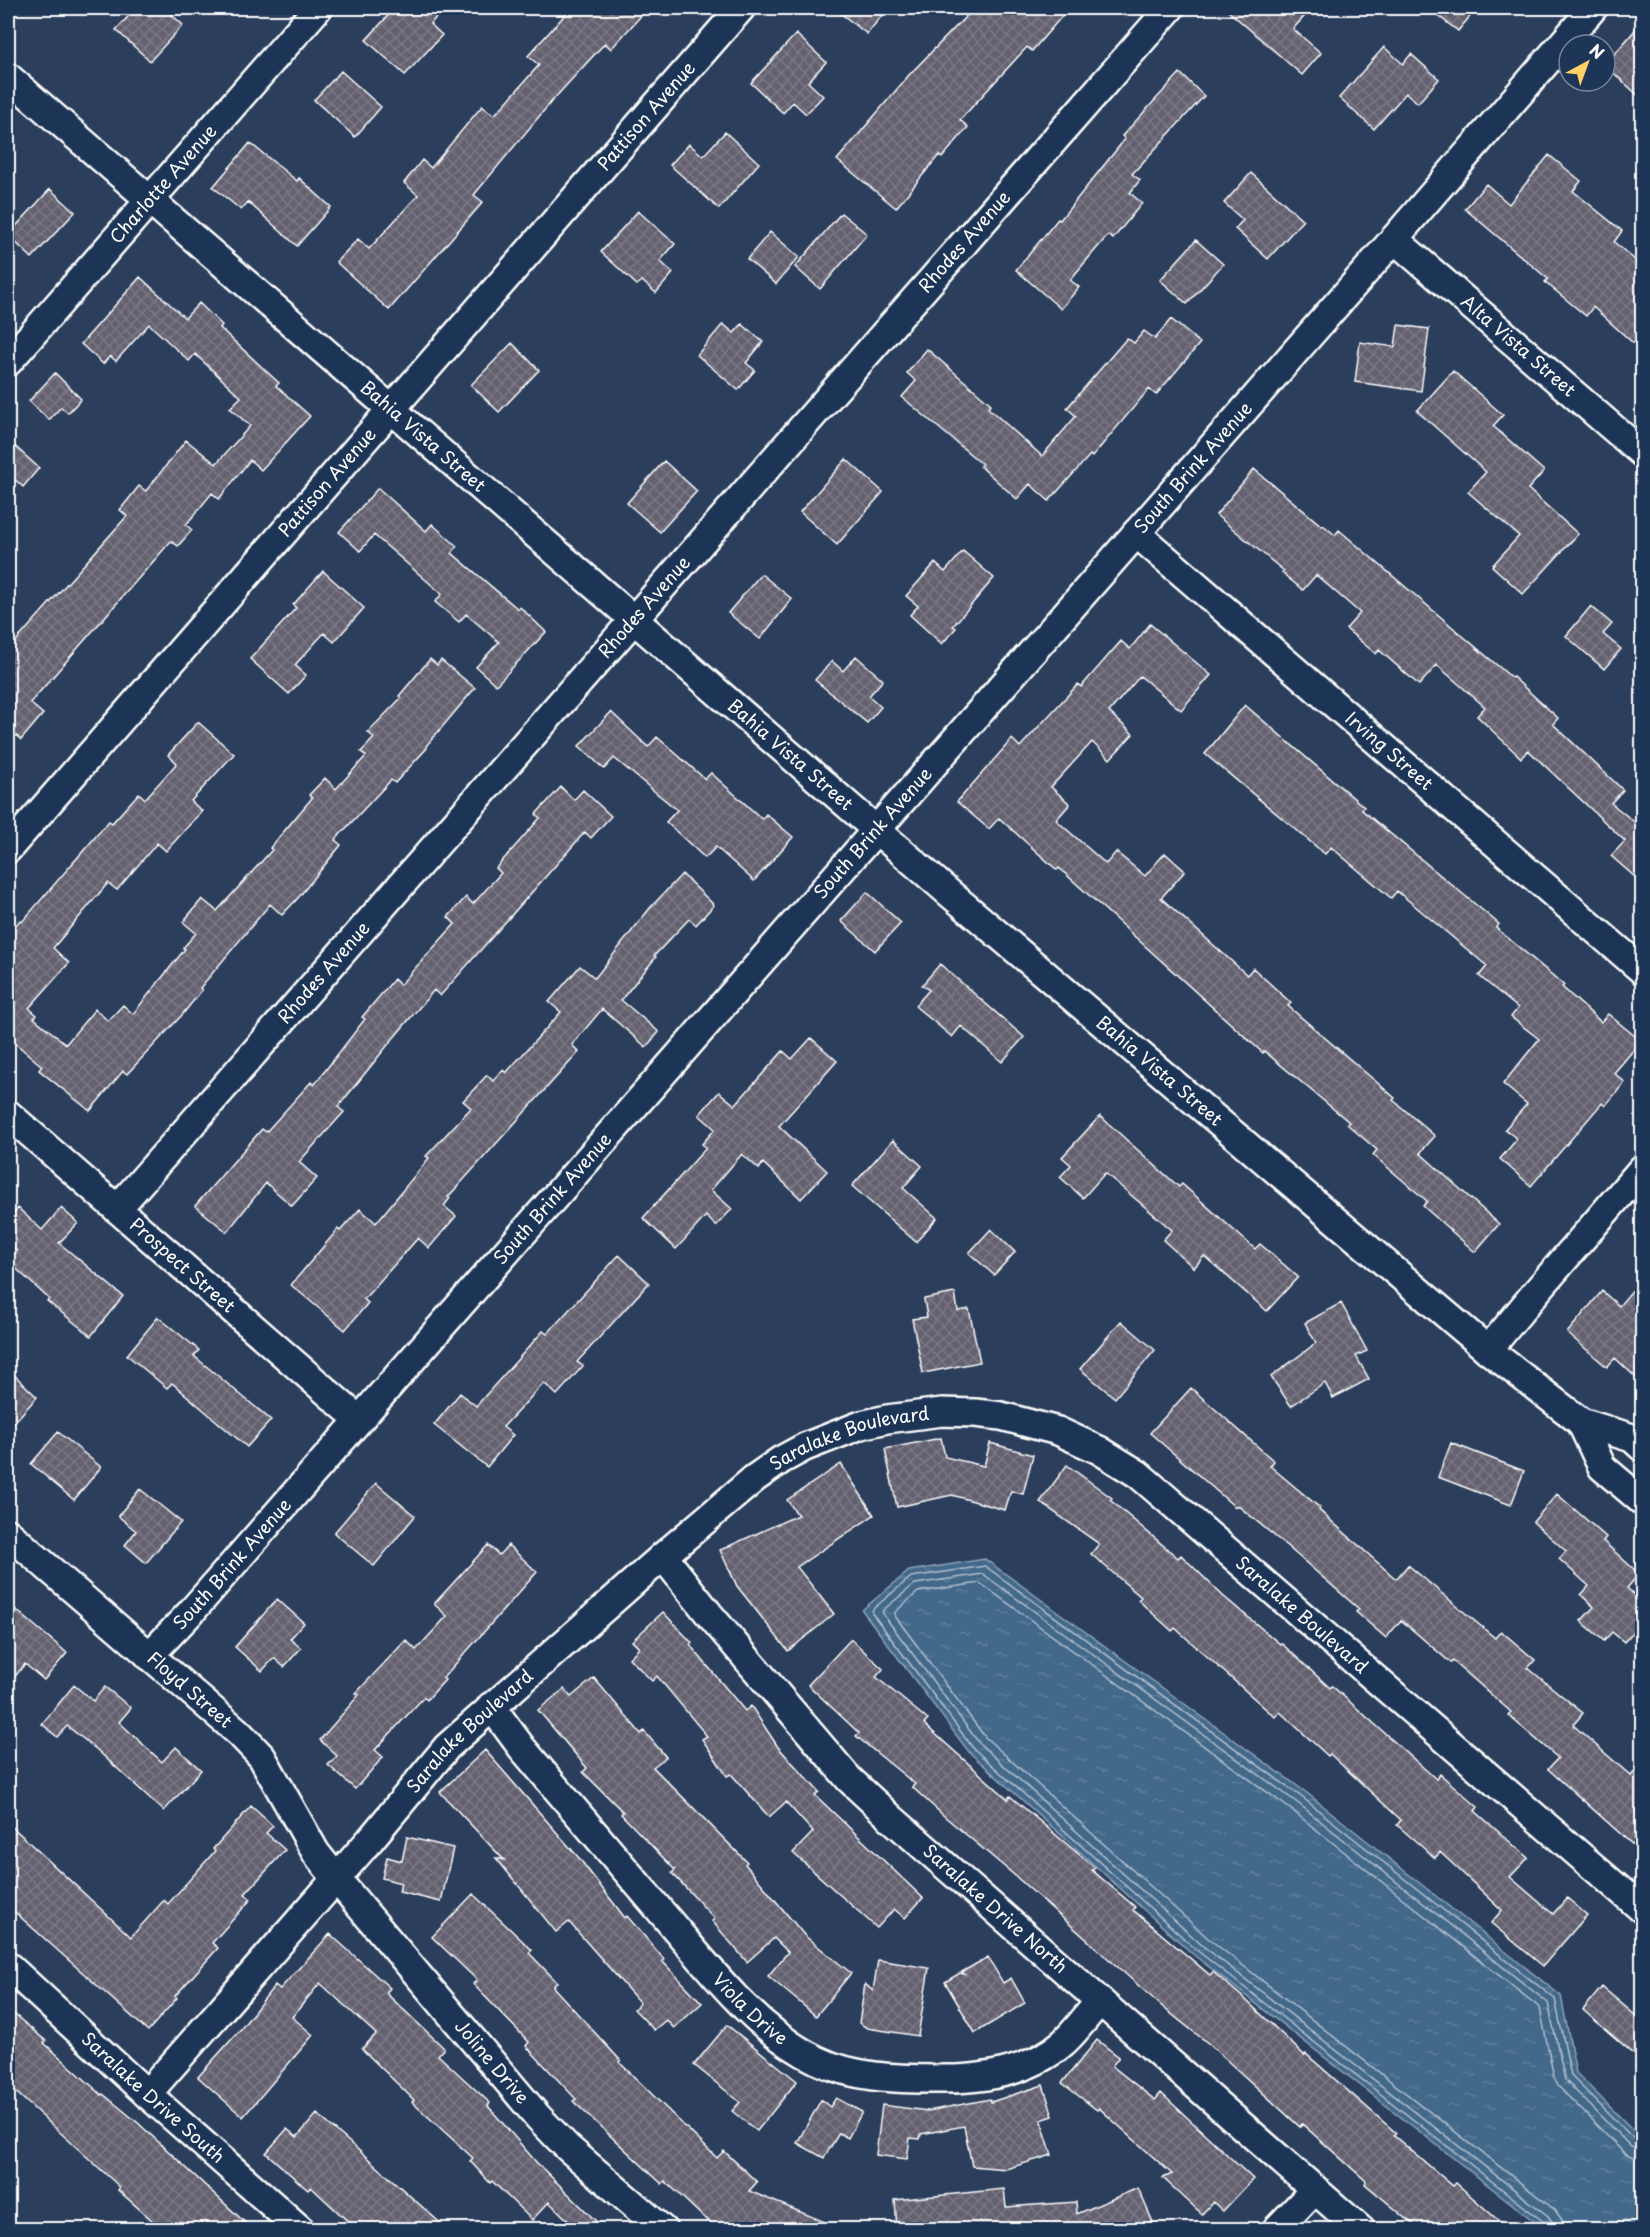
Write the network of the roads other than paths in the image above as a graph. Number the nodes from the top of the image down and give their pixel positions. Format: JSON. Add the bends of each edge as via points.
{"nodes":[{"id":1,"x":318,"y":8,"type":"edge"},
{"id":2,"x":741,"y":8,"type":"edge"},
{"id":3,"x":1170,"y":8,"type":"edge"},
{"id":4,"x":1593,"y":8,"type":"edge"},
{"id":5,"x":8,"y":77,"type":"edge"},
{"id":6,"x":149,"y":200,"type":"junction"},
{"id":7,"x":1394,"y":239,"type":"junction"},
{"id":8,"x":8,"y":362,"type":"edge"},
{"id":9,"x":392,"y":410,"type":"junction"},
{"id":10,"x":1642,"y":453,"type":"edge"},
{"id":11,"x":1136,"y":532,"type":"junction"},
{"id":12,"x":634,"y":620,"type":"junction"},
{"id":13,"x":876,"y":829,"type":"junction"},
{"id":14,"x":8,"y":849,"type":"edge"},
{"id":15,"x":1642,"y":970,"type":"edge"},
{"id":16,"x":8,"y":1114,"type":"edge"},
{"id":17,"x":1642,"y":1169,"type":"edge"},
{"id":18,"x":117,"y":1209,"type":"junction"},
{"id":19,"x":1488,"y":1350,"type":"junction"},
{"id":20,"x":358,"y":1419,"type":"junction"},
{"id":21,"x":1581,"y":1422,"type":"junction"},
{"id":22,"x":1642,"y":1447,"type":"edge"},
{"id":23,"x":1642,"y":1501,"type":"edge"},
{"id":24,"x":8,"y":1533,"type":"edge"},
{"id":25,"x":663,"y":1556,"type":"junction"},
{"id":26,"x":149,"y":1656,"type":"junction"},
{"id":27,"x":491,"y":1706,"type":"junction"},
{"id":28,"x":335,"y":1877,"type":"junction"},
{"id":29,"x":1642,"y":1909,"type":"edge"},
{"id":30,"x":8,"y":1966,"type":"edge"},
{"id":31,"x":1100,"y":2001,"type":"junction"},
{"id":32,"x":147,"y":2094,"type":"junction"},
{"id":33,"x":1315,"y":2189,"type":"junction"},
{"id":34,"x":301,"y":2229,"type":"edge"},
{"id":35,"x":663,"y":2229,"type":"edge"},
{"id":36,"x":1276,"y":2229,"type":"edge"},
{"id":37,"x":1361,"y":2229,"type":"edge"}],
"edges":[{"from":1,"to":6,"type":"street","name":"Charlotte Avenue"},
{"from":2,"to":9,"type":"street","name":"Pattison Avenue"},
{"from":3,"to":12,"type":"street","name":"Rhodes Avenue"},
{"from":4,"to":7,"type":"street","name":"South Brink Avenue"},
{"from":5,"to":6,"type":"street","name":"Bahia Vista Street"},
{"from":6,"to":8,"type":"street","name":"Charlotte Avenue"},
{"from":6,"to":9,"type":"street","name":"Bahia Vista Street"},
{"from":7,"to":10,"type":"street","name":"Alta Vista Street"},
{"from":7,"to":11,"type":"street","name":"South Brink Avenue"},
{"from":9,"to":12,"type":"street","name":"Bahia Vista Street"},
{"from":9,"to":14,"type":"street","name":"Pattison Avenue"},
{"from":11,"to":13,"type":"street","name":"South Brink Avenue"},
{"from":11,"to":15,"type":"street","name":"Irving Street"},
{"from":12,"to":13,"type":"street","name":"Bahia Vista Street"},
{"from":12,"to":18,"type":"street","name":"Rhodes Avenue"},
{"from":13,"to":19,"type":"street","name":"Bahia Vista Street"},
{"from":13,"to":20,"type":"street","name":"South Brink Avenue"},
{"from":16,"to":18,"type":"street","name":"Prospect Street"},
{"from":17,"to":19,"type":"street"},
{"from":18,"to":20,"type":"street","name":"Prospect Street"},
{"from":19,"to":21,"type":"street","name":"Bahia Vista Street"},
{"from":20,"to":26,"type":"street","name":"South Brink Avenue"},
{"from":21,"to":22,"type":"street","name":"Bahia Vista Street","via":[[1632,1438]]},
{"from":21,"to":23,"type":"street","name":"Bahia Vista Street","via":[[1602,1467]]},
{"from":24,"to":26,"type":"street","name":"Floyd Street"},
{"from":25,"to":27,"type":"street","name":"Saralake Boulevard"},
{"from":25,"to":29,"type":"street","name":"Saralake Boulevard","via":[[781,1460],[861,1425],[915,1414],[975,1413],[1058,1431],[1100,1450],[1138,1474]]},
{"from":25,"to":31,"type":"street","name":"Saralake Drive North","via":[[849,1779]]},
{"from":26,"to":28,"type":"street","name":"Floyd Street","via":[[262,1757],[316,1853]]},
{"from":27,"to":28,"type":"street","name":"Saralake Boulevard","via":[[447,1746]]},
{"from":27,"to":31,"type":"street","name":"Viola Drive","via":[[730,1992],[771,2030],[817,2060],[850,2072],[904,2079],[951,2079],[1014,2070],[1061,2044]]},
{"from":28,"to":32,"type":"street","name":"Saralake Boulevard"},
{"from":28,"to":35,"type":"street","name":"Joline Drive","via":[[567,2148]]},
{"from":30,"to":32,"type":"street","name":"Saralake Drive South"},
{"from":31,"to":33,"type":"street","name":"Saralake Drive North"},
{"from":32,"to":34,"type":"street","name":"Saralake Drive South"},
{"from":33,"to":36,"type":"street"},
{"from":33,"to":37,"type":"street","name":"Saralake Drive North"}]}
